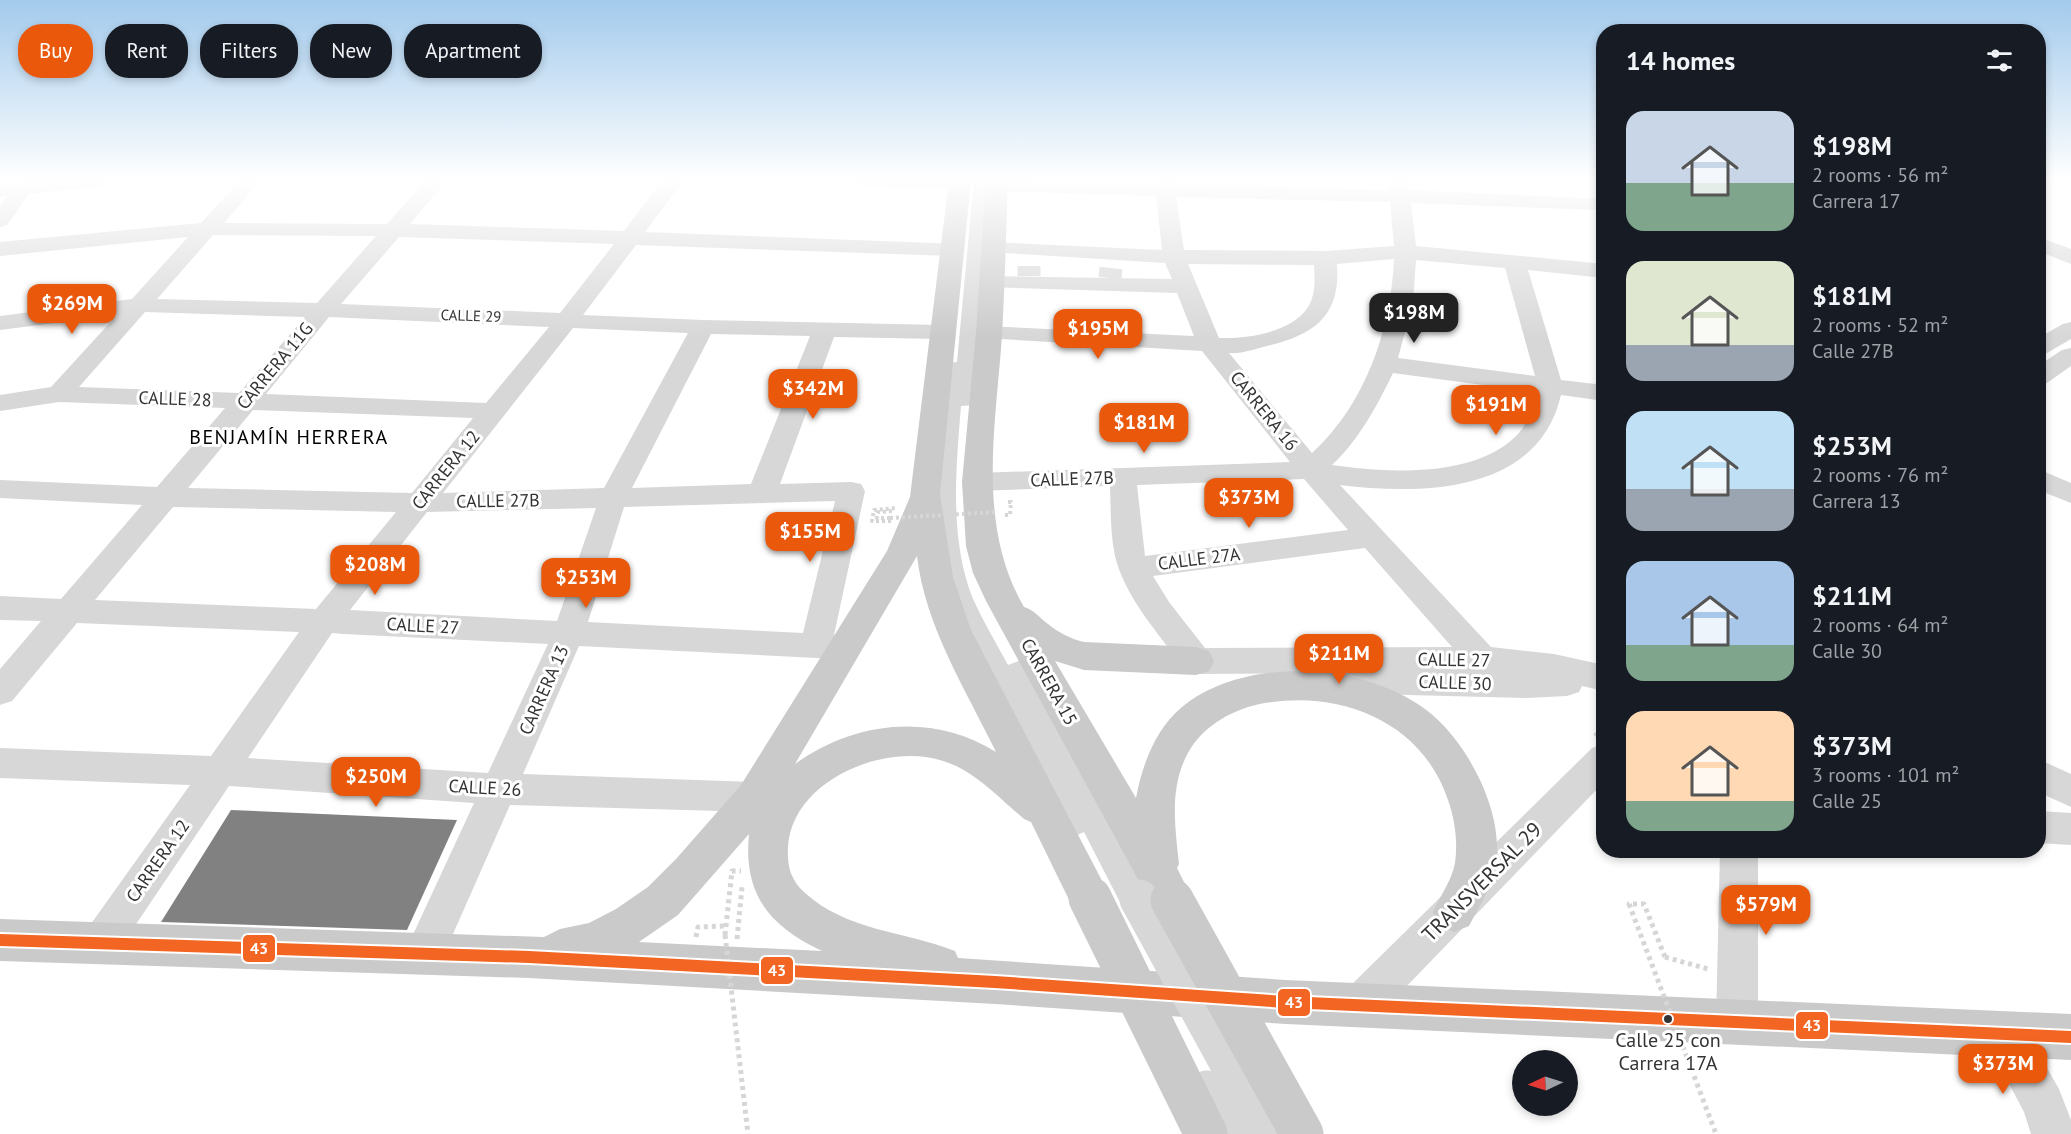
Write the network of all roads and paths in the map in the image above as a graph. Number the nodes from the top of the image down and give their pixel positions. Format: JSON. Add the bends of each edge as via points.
{"nodes":[{"id":1,"x":166,"y":233,"type":"edge"},
{"id":2,"x":203,"y":233,"type":"edge"},
{"id":3,"x":390,"y":233,"type":"edge"},
{"id":4,"x":492,"y":233,"type":"edge"},
{"id":5,"x":633,"y":233,"type":"edge"},
{"id":6,"x":958,"y":233,"type":"edge"},
{"id":7,"x":975,"y":233,"type":"edge"},
{"id":8,"x":990,"y":233,"type":"edge"},
{"id":9,"x":1171,"y":233,"type":"edge"},
{"id":10,"x":1403,"y":233,"type":"edge"},
{"id":11,"x":630,"y":237,"type":"junction"},
{"id":12,"x":2046,"y":246,"type":"edge"},
{"id":13,"x":0,"y":249,"type":"edge"},
{"id":14,"x":952,"y":249,"type":"junction"},
{"id":15,"x":994,"y":249,"type":"junction"},
{"id":16,"x":1405,"y":252,"type":"junction"},
{"id":17,"x":1174,"y":257,"type":"junction"},
{"id":18,"x":2071,"y":257,"type":"edge"},
{"id":19,"x":1325,"y":258,"type":"junction"},
{"id":20,"x":1514,"y":262,"type":"junction"},
{"id":21,"x":1029,"y":267,"type":"junction"},
{"id":22,"x":1111,"y":271,"type":"junction"},
{"id":23,"x":1596,"y":271,"type":"edge"},
{"id":24,"x":992,"y":282,"type":"junction"},
{"id":25,"x":1186,"y":286,"type":"junction"},
{"id":26,"x":139,"y":305,"type":"junction"},
{"id":27,"x":323,"y":310,"type":"junction"},
{"id":28,"x":567,"y":320,"type":"junction"},
{"id":29,"x":0,"y":323,"type":"edge"},
{"id":30,"x":703,"y":327,"type":"junction"},
{"id":31,"x":2071,"y":329,"type":"edge"},
{"id":32,"x":824,"y":331,"type":"junction"},
{"id":33,"x":942,"y":332,"type":"junction"},
{"id":34,"x":989,"y":332,"type":"junction"},
{"id":35,"x":1210,"y":345,"type":"junction"},
{"id":36,"x":2054,"y":358,"type":"edge"},
{"id":37,"x":1385,"y":364,"type":"junction"},
{"id":38,"x":1550,"y":386,"type":"junction"},
{"id":39,"x":1596,"y":392,"type":"edge"},
{"id":40,"x":59,"y":394,"type":"junction"},
{"id":41,"x":245,"y":401,"type":"junction"},
{"id":42,"x":0,"y":404,"type":"edge"},
{"id":43,"x":494,"y":411,"type":"junction"},
{"id":44,"x":1311,"y":470,"type":"junction"},
{"id":45,"x":1123,"y":478,"type":"junction"},
{"id":46,"x":977,"y":482,"type":"junction"},
{"id":47,"x":2046,"y":482,"type":"edge"},
{"id":48,"x":0,"y":489,"type":"edge"},
{"id":49,"x":762,"y":493,"type":"junction"},
{"id":50,"x":2071,"y":494,"type":"edge"},
{"id":51,"x":167,"y":497,"type":"junction"},
{"id":52,"x":613,"y":498,"type":"junction"},
{"id":53,"x":912,"y":501,"type":"junction"},
{"id":54,"x":419,"y":503,"type":"junction"},
{"id":55,"x":998,"y":512,"type":"dead end"},
{"id":56,"x":1370,"y":537,"type":"junction"},
{"id":57,"x":1134,"y":568,"type":"junction"},
{"id":58,"x":1003,"y":601,"type":"junction"},
{"id":59,"x":0,"y":608,"type":"edge"},
{"id":60,"x":71,"y":611,"type":"junction"},
{"id":61,"x":324,"y":621,"type":"junction"},
{"id":62,"x":569,"y":633,"type":"junction"},
{"id":63,"x":831,"y":646,"type":"junction"},
{"id":64,"x":1482,"y":659,"type":"junction"},
{"id":65,"x":1196,"y":661,"type":"junction"},
{"id":66,"x":1596,"y":676,"type":"edge"},
{"id":67,"x":1596,"y":679,"type":"edge"},
{"id":68,"x":1306,"y":686,"type":"junction"},
{"id":69,"x":0,"y":692,"type":"edge"},
{"id":70,"x":1595,"y":751,"type":"edge"},
{"id":71,"x":0,"y":763,"type":"edge"},
{"id":72,"x":220,"y":771,"type":"junction"},
{"id":73,"x":2046,"y":778,"type":"edge"},
{"id":74,"x":499,"y":789,"type":"junction"},
{"id":75,"x":2071,"y":792,"type":"edge"},
{"id":76,"x":754,"y":797,"type":"junction"},
{"id":77,"x":1048,"y":815,"type":"junction"},
{"id":78,"x":2046,"y":827,"type":"edge"},
{"id":79,"x":2071,"y":829,"type":"edge"},
{"id":80,"x":1739,"y":858,"type":"edge"},
{"id":81,"x":1134,"y":895,"type":"junction"},
{"id":82,"x":1454,"y":912,"type":"junction"},
{"id":83,"x":726,"y":926,"type":"junction"},
{"id":84,"x":704,"y":938,"type":"dead end"},
{"id":85,"x":0,"y":940,"type":"edge"},
{"id":86,"x":102,"y":941,"type":"junction"},
{"id":87,"x":737,"y":941,"type":"dead end"},
{"id":88,"x":424,"y":954,"type":"junction"},
{"id":89,"x":529,"y":957,"type":"junction"},
{"id":90,"x":1737,"y":975,"type":"junction"},
{"id":91,"x":996,"y":982,"type":"junction"},
{"id":92,"x":1360,"y":1005,"type":"junction"},
{"id":93,"x":1737,"y":1022,"type":"junction"},
{"id":94,"x":2004,"y":1034,"type":"junction"},
{"id":95,"x":2071,"y":1037,"type":"edge"},
{"id":96,"x":748,"y":1134,"type":"edge"},
{"id":97,"x":1206,"y":1134,"type":"edge"},
{"id":98,"x":1230,"y":1134,"type":"edge"},
{"id":99,"x":1268,"y":1134,"type":"edge"},
{"id":100,"x":1302,"y":1134,"type":"edge"},
{"id":101,"x":1716,"y":1134,"type":"edge"},
{"id":102,"x":2053,"y":1134,"type":"edge"}],
"edges":[{"from":1,"to":13,"type":"street"},
{"from":2,"to":26,"type":"street"},
{"from":3,"to":27,"type":"street","name":"CARRERA 11G"},
{"from":4,"to":11,"type":"street"},
{"from":5,"to":11,"type":"street","name":"CARRERA 12"},
{"from":6,"to":14,"type":"main road","name":"CARRERA 15"},
{"from":7,"to":81,"type":"street","via":[[960,479],[966,563],[976,594]]},
{"from":8,"to":15,"type":"main road","name":"CARRERA 15"},
{"from":9,"to":17,"type":"street","name":"CARRERA 16"},
{"from":10,"to":16,"type":"street"},
{"from":11,"to":14,"type":"street"},
{"from":11,"to":28,"type":"street","name":"CARRERA 12"},
{"from":12,"to":18,"type":"street"},
{"from":14,"to":33,"type":"main road","name":"CARRERA 15"},
{"from":15,"to":21,"type":"street"},
{"from":15,"to":24,"type":"main road","name":"CARRERA 15"},
{"from":16,"to":19,"type":"street"},
{"from":16,"to":20,"type":"street"},
{"from":16,"to":37,"type":"street","via":[[1402,305]]},
{"from":17,"to":19,"type":"street"},
{"from":17,"to":22,"type":"street"},
{"from":17,"to":25,"type":"street","name":"CARRERA 16"},
{"from":19,"to":35,"type":"street","via":[[1327,293],[1318,312],[1296,331],[1234,346]]},
{"from":20,"to":23,"type":"street"},
{"from":20,"to":38,"type":"street"},
{"from":21,"to":22,"type":"street"},
{"from":21,"to":22,"type":"street"},
{"from":21,"to":24,"type":"street"},
{"from":22,"to":25,"type":"street"},
{"from":24,"to":34,"type":"main road","name":"CARRERA 15"},
{"from":25,"to":35,"type":"street","name":"CARRERA 16"},
{"from":26,"to":27,"type":"street","name":"CALLE 29"},
{"from":26,"to":29,"type":"street","name":"CALLE 29"},
{"from":26,"to":40,"type":"street"},
{"from":27,"to":28,"type":"street","name":"CALLE 29"},
{"from":27,"to":41,"type":"street","name":"CARRERA 11G"},
{"from":28,"to":30,"type":"street","name":"CALLE 29"},
{"from":28,"to":43,"type":"street","name":"CARRERA 12"},
{"from":30,"to":32,"type":"street","name":"CALLE 29"},
{"from":30,"to":52,"type":"street","name":"CARRERA 13"},
{"from":31,"to":36,"type":"street"},
{"from":32,"to":33,"type":"street","name":"CALLE 29"},
{"from":32,"to":49,"type":"street"},
{"from":33,"to":53,"type":"main road","name":"CARRERA 15"},
{"from":34,"to":35,"type":"street"},
{"from":34,"to":46,"type":"main road","name":"CARRERA 15"},
{"from":35,"to":44,"type":"street","name":"CARRERA 16"},
{"from":37,"to":38,"type":"street"},
{"from":37,"to":44,"type":"street","via":[[1370,397],[1342,439]]},
{"from":38,"to":39,"type":"street"},
{"from":38,"to":44,"type":"street","name":"CALLE 27B","via":[[1540,422],[1523,445],[1491,465],[1446,476],[1396,481],[1338,477]]},
{"from":40,"to":41,"type":"street","name":"CALLE 28"},
{"from":40,"to":42,"type":"street","name":"CALLE 28"},
{"from":41,"to":43,"type":"street","name":"CALLE 28"},
{"from":41,"to":51,"type":"street","name":"CARRERA 11G"},
{"from":43,"to":54,"type":"street","name":"CARRERA 12"},
{"from":44,"to":45,"type":"street","name":"CALLE 27B"},
{"from":44,"to":56,"type":"street","name":"CARRERA 16"},
{"from":45,"to":46,"type":"street","name":"CALLE 27B"},
{"from":45,"to":57,"type":"street"},
{"from":46,"to":58,"type":"main road","name":"CARRERA 15","via":[[982,546]]},
{"from":47,"to":50,"type":"street"},
{"from":48,"to":51,"type":"street","name":"CALLE 27B"},
{"from":49,"to":52,"type":"street","name":"CALLE 27B"},
{"from":49,"to":63,"type":"street","name":"CALLE 27B","via":[[851,491]]},
{"from":51,"to":54,"type":"street","name":"CALLE 27B"},
{"from":51,"to":60,"type":"street","name":"CARRERA 11G"},
{"from":52,"to":54,"type":"street","name":"CALLE 27B"},
{"from":52,"to":62,"type":"street","name":"CARRERA 13"},
{"from":53,"to":55,"type":"path","bridge":true,"via":[[874,510],[872,521],[896,520],[898,510],[878,512],[877,518],[890,518]]},
{"from":53,"to":63,"type":"main road","via":[[903,552]]},
{"from":53,"to":77,"type":"main road","name":"CARRERA 15","via":[[954,630]]},
{"from":54,"to":61,"type":"street","name":"CARRERA 12"},
{"from":56,"to":57,"type":"street","name":"CALLE 27A"},
{"from":56,"to":64,"type":"street","name":"CARRERA 16"},
{"from":57,"to":65,"type":"street","via":[[1145,590]]},
{"from":58,"to":65,"type":"main road","via":[[1039,638],[1068,652]]},
{"from":58,"to":81,"type":"main road","name":"CARRERA 15"},
{"from":59,"to":60,"type":"street","name":"CALLE 27"},
{"from":60,"to":61,"type":"street","name":"CALLE 27"},
{"from":60,"to":69,"type":"street","name":"CARRERA 11G"},
{"from":61,"to":62,"type":"street","name":"CALLE 27"},
{"from":61,"to":72,"type":"street","name":"CARRERA 12"},
{"from":62,"to":63,"type":"street","name":"CALLE 27"},
{"from":62,"to":74,"type":"street","name":"CARRERA 13"},
{"from":63,"to":76,"type":"main road"},
{"from":64,"to":65,"type":"street","name":"CALLE 27"},
{"from":64,"to":66,"type":"street","name":"CALLE 27"},
{"from":67,"to":68,"type":"street","name":"CALLE 30","via":[[1526,685],[1369,681]]},
{"from":68,"to":81,"type":"main road","via":[[1243,693],[1211,707],[1185,727],[1167,756]]},
{"from":68,"to":82,"type":"main road","via":[[1356,694],[1398,711],[1424,730],[1457,770],[1473,814],[1476,843],[1474,871]]},
{"from":70,"to":82,"type":"street","name":"TRANSVERSAL 29"},
{"from":71,"to":72,"type":"street","name":"CALLE 26"},
{"from":72,"to":74,"type":"street","name":"CALLE 26"},
{"from":72,"to":86,"type":"street","name":"CARRERA 12"},
{"from":73,"to":75,"type":"street"},
{"from":74,"to":76,"type":"street","name":"CALLE 26"},
{"from":74,"to":88,"type":"street","name":"CARRERA 13"},
{"from":76,"to":89,"type":"main road","via":[[663,901],[596,942]]},
{"from":77,"to":81,"type":"main road","name":"CARRERA 15"},
{"from":77,"to":91,"type":"main road","via":[[980,759],[930,742],[897,741],[848,752],[803,779],[781,804],[768,833],[767,856],[774,887],[791,909],[817,928],[863,946]]},
{"from":78,"to":79,"type":"street"},
{"from":80,"to":90,"type":"street"},
{"from":81,"to":97,"type":"main road","name":"CARRERA 15","bridge":true},
{"from":81,"to":98,"type":"street","bridge":true},
{"from":81,"to":99,"type":"street","bridge":true},
{"from":81,"to":100,"type":"main road","name":"CARRERA 15","bridge":true},
{"from":82,"to":92,"type":"street","name":"TRANSVERSAL 29"},
{"from":83,"to":84,"type":"path","via":[[698,927],[696,939]]},
{"from":83,"to":87,"type":"path","via":[[732,871],[744,870]]},
{"from":83,"to":96,"type":"path","bridge":true},
{"from":85,"to":86,"type":"main road"},
{"from":86,"to":88,"type":"main road"},
{"from":88,"to":89,"type":"main road"},
{"from":89,"to":91,"type":"main road"},
{"from":90,"to":93,"type":"street"},
{"from":90,"to":101,"type":"path","bridge":true,"via":[[1665,957],[1644,904],[1629,904]]},
{"from":91,"to":92,"type":"main road"},
{"from":92,"to":93,"type":"main road"},
{"from":93,"to":94,"type":"main road"},
{"from":94,"to":95,"type":"main road"},
{"from":94,"to":102,"type":"street","via":[[2043,1104]]}]}
